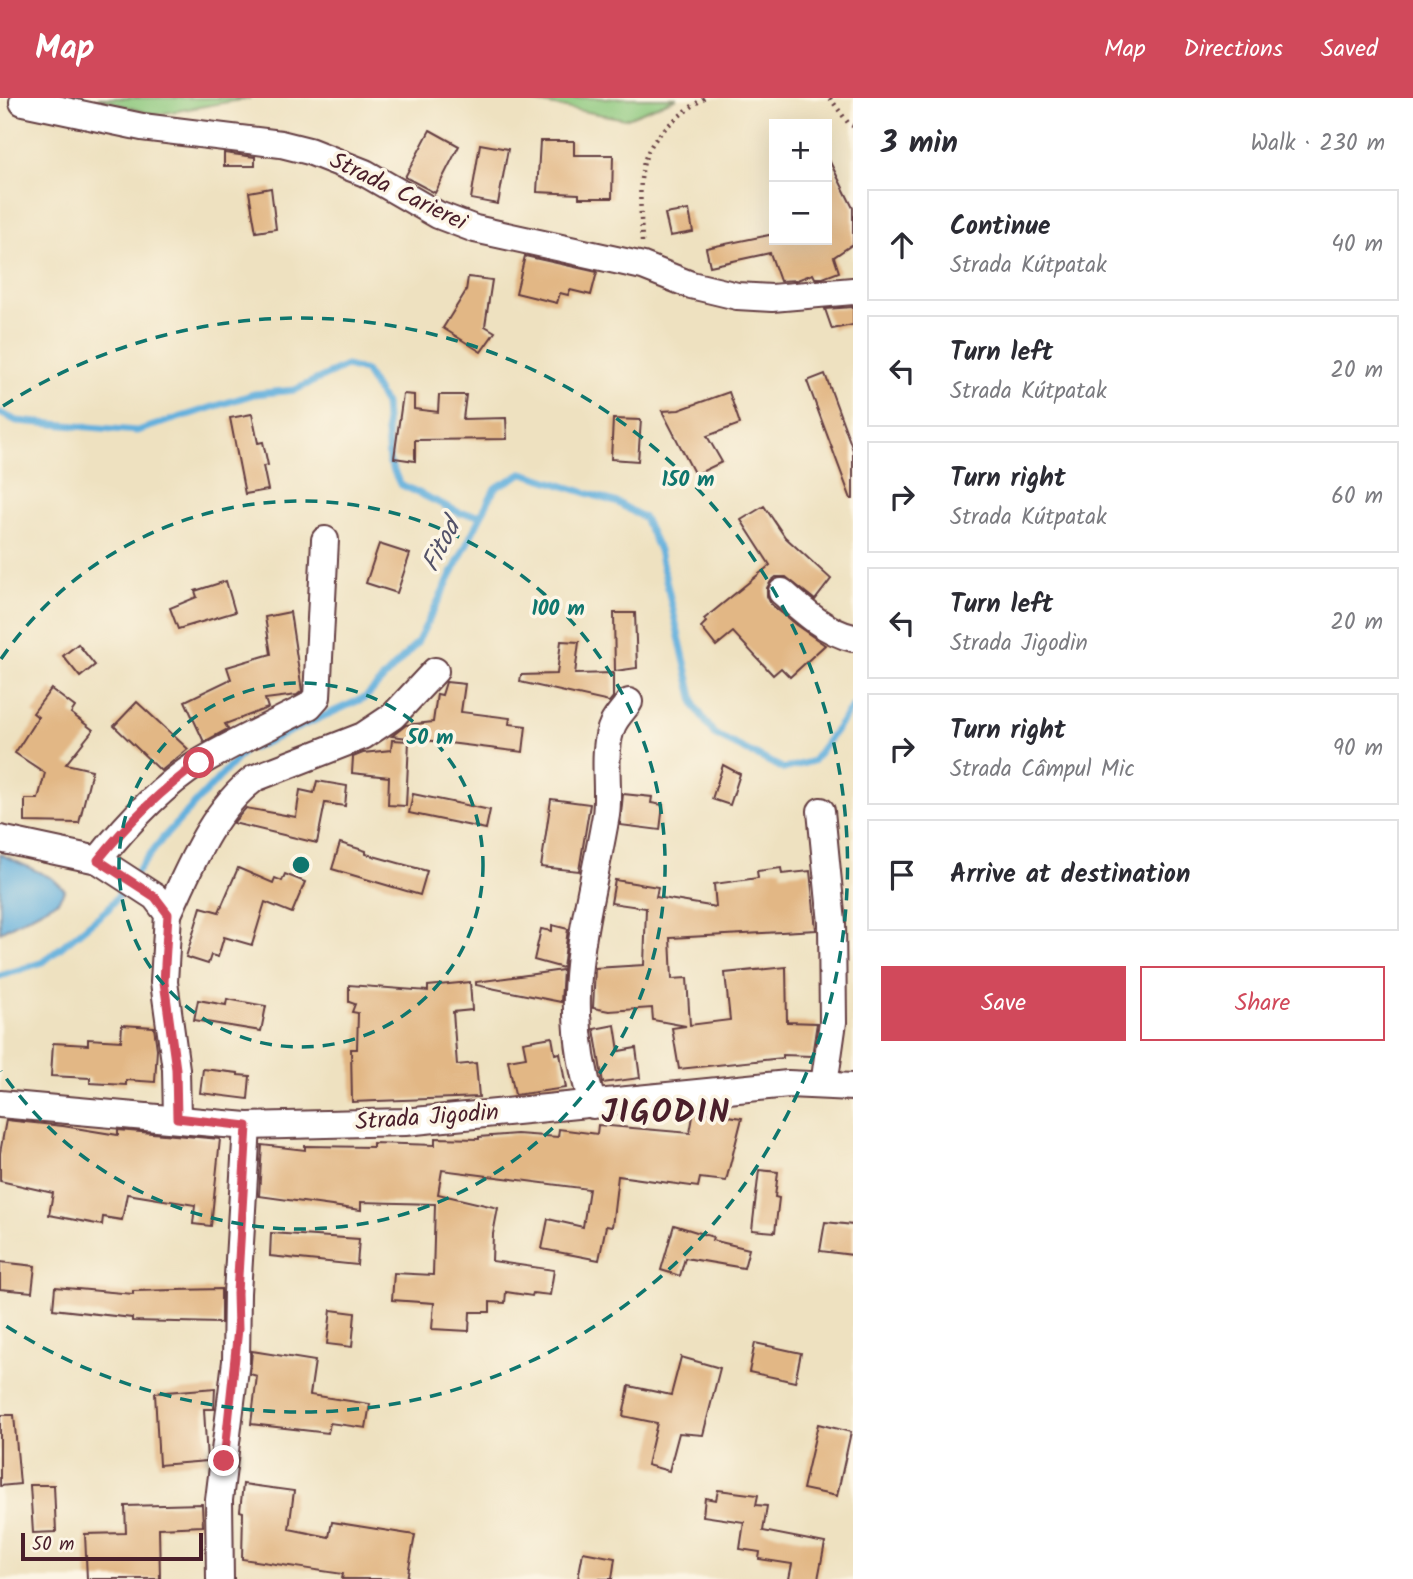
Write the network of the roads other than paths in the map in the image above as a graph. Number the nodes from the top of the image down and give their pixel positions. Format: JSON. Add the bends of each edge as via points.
{"nodes":[{"id":1,"x":23,"y":102,"type":"dead end"},
{"id":2,"x":853,"y":291,"type":"edge"},
{"id":3,"x":326,"y":540,"type":"dead end"},
{"id":4,"x":782,"y":592,"type":"dead end"},
{"id":5,"x":853,"y":638,"type":"edge"},
{"id":6,"x":435,"y":671,"type":"dead end"},
{"id":7,"x":629,"y":702,"type":"dead end"},
{"id":8,"x":821,"y":811,"type":"dead end"},
{"id":9,"x":0,"y":839,"type":"edge"},
{"id":10,"x":104,"y":864,"type":"junction"},
{"id":11,"x":162,"y":905,"type":"junction"},
{"id":12,"x":824,"y":1085,"type":"junction"},
{"id":13,"x":853,"y":1087,"type":"edge"},
{"id":14,"x":0,"y":1104,"type":"edge"},
{"id":15,"x":593,"y":1105,"type":"junction"},
{"id":16,"x":177,"y":1118,"type":"junction"},
{"id":17,"x":247,"y":1126,"type":"junction"},
{"id":18,"x":220,"y":1579,"type":"edge"}],
"edges":[{"from":1,"to":2,"type":"street","name":"Strada Carierei","via":[[142,127],[309,151],[356,169],[438,215],[475,229],[643,266],[691,285],[737,296],[772,298]]},
{"from":3,"to":10,"type":"street","via":[[317,698],[177,779],[114,841]]},
{"from":4,"to":5,"type":"street","via":[[806,613]]},
{"from":6,"to":11,"type":"street","via":[[393,716],[363,736],[255,778],[243,787]]},
{"from":7,"to":15,"type":"street","via":[[612,725],[606,811],[576,975],[576,1024]]},
{"from":8,"to":12,"type":"street","via":[[832,923],[833,1022]]},
{"from":9,"to":10,"type":"street"},
{"from":10,"to":11,"type":"street"},
{"from":11,"to":16,"type":"street"},
{"from":12,"to":13,"type":"street","name":"Strada Jigodin"},
{"from":12,"to":15,"type":"street","name":"Strada Jigodin","via":[[788,1084]]},
{"from":14,"to":16,"type":"street","name":"Strada Jigodin"},
{"from":15,"to":17,"type":"street","name":"Strada Jigodin","via":[[405,1122]]},
{"from":16,"to":17,"type":"street","name":"Strada Jigodin"},
{"from":17,"to":18,"type":"street","via":[[236,1351],[219,1500]]}]}
